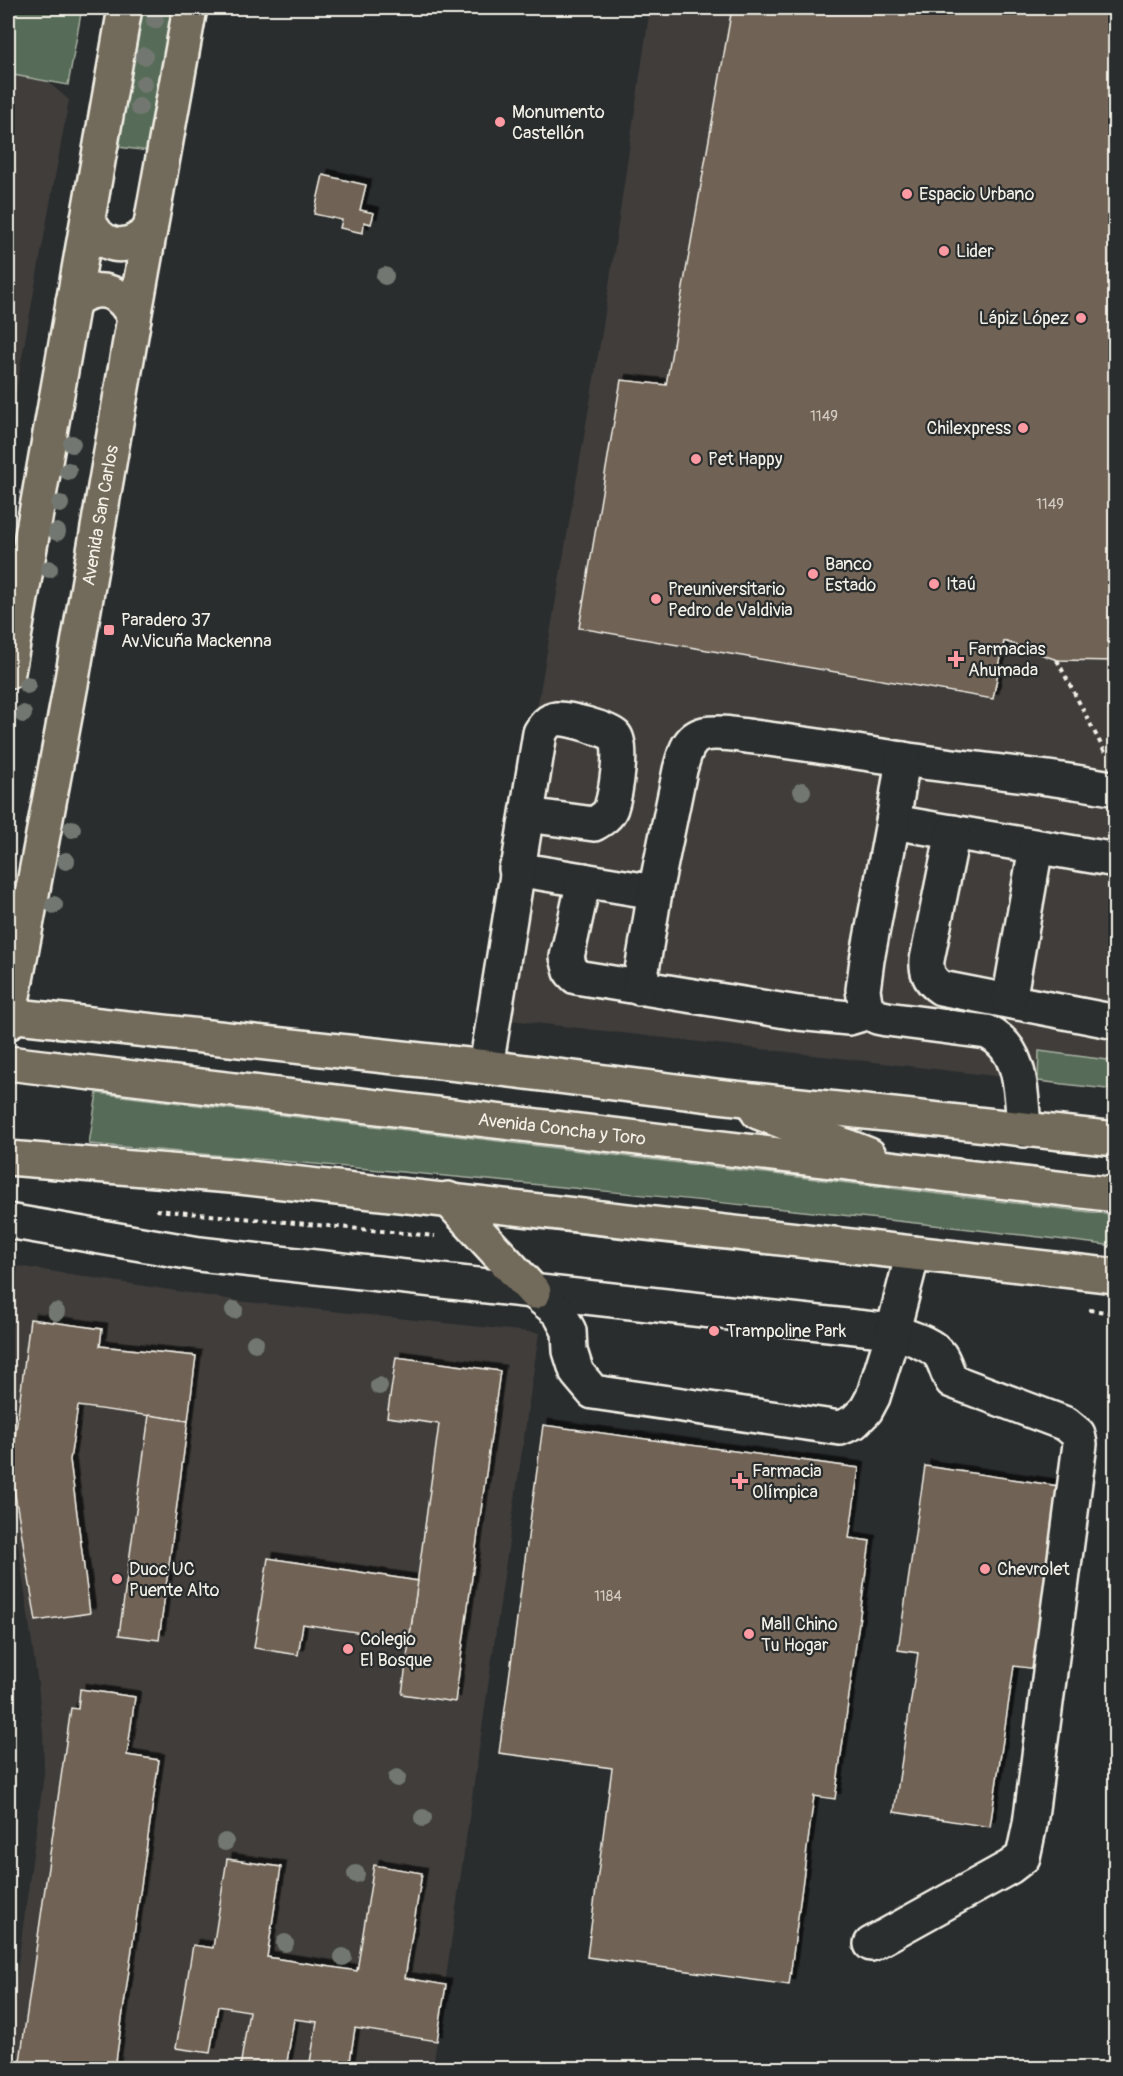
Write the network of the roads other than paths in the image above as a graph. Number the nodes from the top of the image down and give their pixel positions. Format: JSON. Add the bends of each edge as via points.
{"nodes":[{"id":1,"x":125,"y":8,"type":"edge"},
{"id":2,"x":190,"y":8,"type":"edge"},
{"id":3,"x":88,"y":218,"type":"junction"},
{"id":4,"x":150,"y":230,"type":"junction"},
{"id":5,"x":73,"y":301,"type":"junction"},
{"id":6,"x":134,"y":318,"type":"junction"},
{"id":7,"x":11,"y":627,"type":"edge"},
{"id":8,"x":8,"y":672,"type":"edge"},
{"id":9,"x":903,"y":759,"type":"junction"},
{"id":10,"x":1113,"y":776,"type":"edge"},
{"id":11,"x":526,"y":816,"type":"dead end"},
{"id":12,"x":893,"y":822,"type":"junction"},
{"id":13,"x":953,"y":832,"type":"junction"},
{"id":14,"x":1036,"y":847,"type":"junction"},
{"id":15,"x":1116,"y":860,"type":"edge"},
{"id":16,"x":516,"y":869,"type":"junction"},
{"id":17,"x":584,"y":880,"type":"junction"},
{"id":18,"x":655,"y":892,"type":"junction"},
{"id":19,"x":639,"y":988,"type":"junction"},
{"id":20,"x":1009,"y":1001,"type":"junction"},
{"id":21,"x":868,"y":1010,"type":"junction"},
{"id":22,"x":8,"y":1018,"type":"edge"},
{"id":23,"x":1116,"y":1022,"type":"edge"},
{"id":24,"x":8,"y":1063,"type":"edge"},
{"id":25,"x":486,"y":1067,"type":"junction"},
{"id":26,"x":717,"y":1096,"type":"junction"},
{"id":27,"x":1024,"y":1130,"type":"junction"},
{"id":28,"x":1116,"y":1139,"type":"edge"},
{"id":29,"x":8,"y":1158,"type":"edge"},
{"id":30,"x":912,"y":1172,"type":"junction"},
{"id":31,"x":1116,"y":1195,"type":"edge"},
{"id":32,"x":448,"y":1199,"type":"junction"},
{"id":33,"x":8,"y":1221,"type":"edge"},
{"id":34,"x":913,"y":1252,"type":"junction"},
{"id":35,"x":1116,"y":1276,"type":"edge"},
{"id":36,"x":534,"y":1292,"type":"junction"},
{"id":37,"x":892,"y":1331,"type":"junction"},
{"id":38,"x":871,"y":1944,"type":"dead end"}],
"edges":[{"from":1,"to":3,"type":"main road"},
{"from":2,"to":4,"type":"main road","name":"Avenida San Carlos"},
{"from":3,"to":4,"type":"main road","via":[[92,229],[108,243],[132,244]]},
{"from":3,"to":5,"type":"main road"},
{"from":4,"to":6,"type":"main road","name":"Avenida San Carlos"},
{"from":5,"to":6,"type":"main road","via":[[84,293],[110,292],[129,306]]},
{"from":5,"to":7,"type":"main road"},
{"from":6,"to":22,"type":"main road","name":"Avenida San Carlos"},
{"from":7,"to":8,"type":"main road"},
{"from":9,"to":10,"type":"street","via":[[1078,782]]},
{"from":9,"to":12,"type":"street"},
{"from":9,"to":18,"type":"street","via":[[771,739],[702,734],[691,741],[685,752]]},
{"from":11,"to":16,"type":"street"},
{"from":12,"to":13,"type":"street"},
{"from":12,"to":21,"type":"street","via":[[863,990]]},
{"from":13,"to":14,"type":"street"},
{"from":13,"to":20,"type":"street","via":[[927,960],[929,975],[941,987]]},
{"from":14,"to":15,"type":"street"},
{"from":14,"to":20,"type":"street"},
{"from":16,"to":17,"type":"street"},
{"from":16,"to":25,"type":"street"},
{"from":17,"to":18,"type":"street"},
{"from":17,"to":19,"type":"street","via":[[567,957],[571,972],[584,979]]},
{"from":18,"to":19,"type":"street"},
{"from":19,"to":21,"type":"street","via":[[839,1017],[859,1016]]},
{"from":20,"to":23,"type":"street"},
{"from":21,"to":27,"type":"street","via":[[877,1017],[999,1037],[1008,1047],[1019,1075]]},
{"from":22,"to":25,"type":"main road"},
{"from":24,"to":30,"type":"main road","name":"Avenida Concha y Toro"},
{"from":25,"to":26,"type":"main road"},
{"from":26,"to":27,"type":"main road"},
{"from":26,"to":30,"type":"main road"},
{"from":27,"to":28,"type":"main road"},
{"from":29,"to":32,"type":"main road"},
{"from":30,"to":31,"type":"main road","name":"Avenida Concha y Toro"},
{"from":32,"to":34,"type":"main road"},
{"from":32,"to":36,"type":"main road"},
{"from":33,"to":36,"type":"street","via":[[198,1254]]},
{"from":34,"to":35,"type":"main road"},
{"from":34,"to":37,"type":"street"},
{"from":36,"to":37,"type":"street"},
{"from":36,"to":37,"type":"street","via":[[559,1312],[569,1331],[577,1373],[594,1392],[840,1428],[854,1422],[873,1397]]},
{"from":37,"to":38,"type":"street","via":[[941,1355],[952,1381],[1066,1424],[1078,1434],[1080,1444],[1023,1857]]}]}
